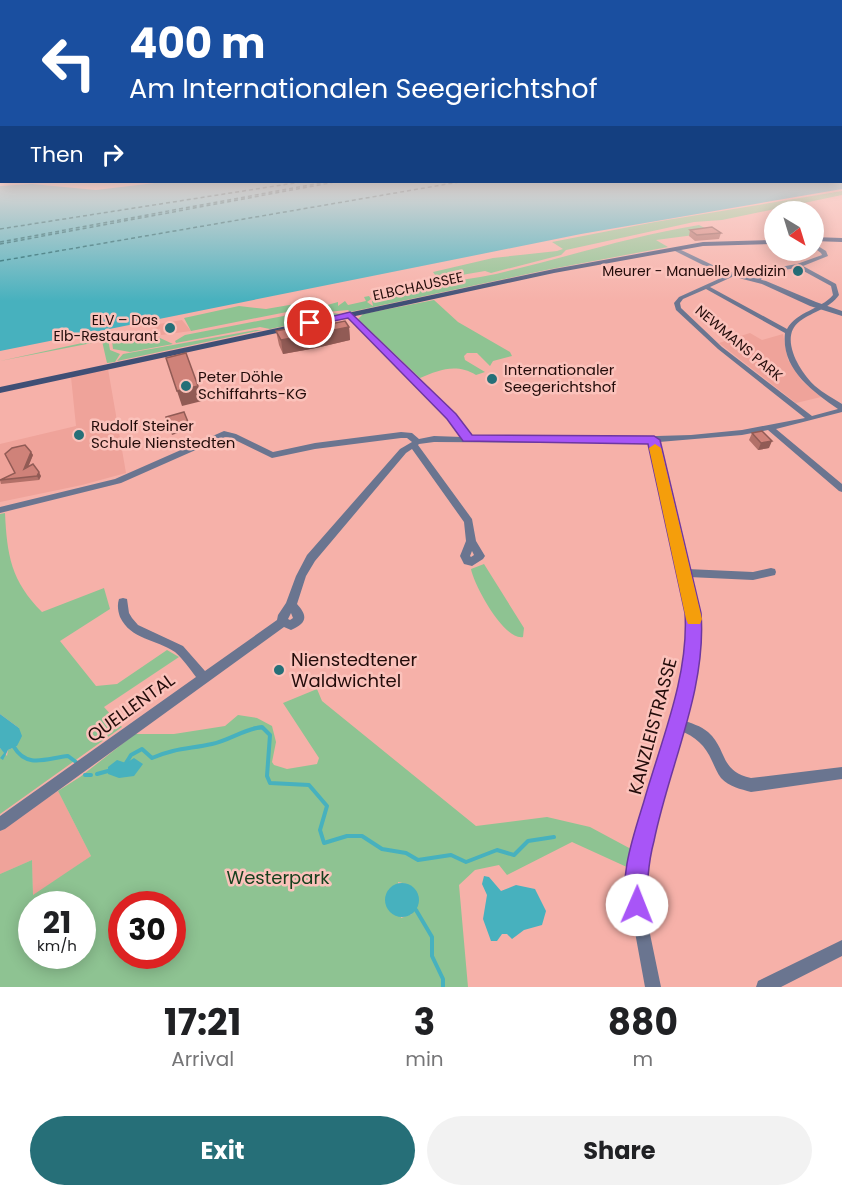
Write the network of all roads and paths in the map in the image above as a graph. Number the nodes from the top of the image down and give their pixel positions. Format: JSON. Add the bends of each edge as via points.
{"nodes":[{"id":1,"x":824,"y":239,"type":"edge"},
{"id":2,"x":842,"y":240,"type":"edge"},
{"id":3,"x":764,"y":242,"type":"edge"},
{"id":4,"x":675,"y":249,"type":"junction"},
{"id":5,"x":812,"y":261,"type":"edge"},
{"id":6,"x":799,"y":266,"type":"junction"},
{"id":7,"x":732,"y":275,"type":"junction"},
{"id":8,"x":758,"y":280,"type":"junction"},
{"id":9,"x":706,"y":287,"type":"junction"},
{"id":10,"x":836,"y":297,"type":"junction"},
{"id":11,"x":842,"y":302,"type":"edge"},
{"id":12,"x":820,"y":307,"type":"junction"},
{"id":13,"x":842,"y":314,"type":"edge"},
{"id":14,"x":350,"y":315,"type":"junction"},
{"id":15,"x":788,"y":332,"type":"junction"},
{"id":16,"x":0,"y":390,"type":"edge"},
{"id":17,"x":842,"y":409,"type":"edge"},
{"id":18,"x":810,"y":418,"type":"junction"},
{"id":19,"x":769,"y":427,"type":"junction"},
{"id":20,"x":467,"y":439,"type":"junction"},
{"id":21,"x":654,"y":440,"type":"junction"},
{"id":22,"x":415,"y":443,"type":"junction"},
{"id":23,"x":842,"y":489,"type":"edge"},
{"id":24,"x":1,"y":510,"type":"edge"},
{"id":25,"x":471,"y":541,"type":"dead end"},
{"id":26,"x":771,"y":572,"type":"dead end"},
{"id":27,"x":683,"y":573,"type":"junction"},
{"id":28,"x":123,"y":602,"type":"dead end"},
{"id":29,"x":203,"y":678,"type":"junction"},
{"id":30,"x":676,"y":723,"type":"junction"},
{"id":31,"x":842,"y":773,"type":"edge"},
{"id":32,"x":0,"y":824,"type":"edge"},
{"id":33,"x":842,"y":948,"type":"edge"},
{"id":34,"x":653,"y":987,"type":"edge"},
{"id":35,"x":764,"y":987,"type":"edge"}],
"edges":[{"from":1,"to":2,"type":"main road"},
{"from":3,"to":4,"type":"main road","name":"ELBCHAUSSEE"},
{"from":4,"to":7,"type":"street"},
{"from":4,"to":14,"type":"main road","name":"ELBCHAUSSEE"},
{"from":5,"to":6,"type":"street"},
{"from":6,"to":8,"type":"street","via":[[765,271]]},
{"from":6,"to":10,"type":"street","via":[[834,285]]},
{"from":7,"to":8,"type":"street"},
{"from":7,"to":9,"type":"street","name":"NEWMANS PARK"},
{"from":8,"to":12,"type":"street"},
{"from":9,"to":15,"type":"street"},
{"from":9,"to":18,"type":"street","name":"NEWMANS PARK","via":[[678,299],[679,311],[729,356]]},
{"from":10,"to":11,"type":"street"},
{"from":10,"to":12,"type":"street"},
{"from":12,"to":13,"type":"street"},
{"from":12,"to":15,"type":"street","via":[[794,322]]},
{"from":14,"to":16,"type":"main road","name":"ELBCHAUSSEE"},
{"from":14,"to":20,"type":"street","via":[[452,416]]},
{"from":15,"to":17,"type":"street","via":[[792,356],[804,378]]},
{"from":17,"to":18,"type":"street"},
{"from":18,"to":19,"type":"street"},
{"from":19,"to":21,"type":"street","via":[[711,437]]},
{"from":19,"to":23,"type":"street"},
{"from":20,"to":21,"type":"street"},
{"from":20,"to":22,"type":"street","via":[[434,438]]},
{"from":21,"to":27,"type":"street","name":"KANZLEISTRASSE"},
{"from":22,"to":24,"type":"street","via":[[409,435],[401,435],[272,455],[224,434],[118,481]]},
{"from":22,"to":25,"type":"street","via":[[469,521]]},
{"from":22,"to":29,"type":"street","name":"QUELLENTAL","via":[[311,558],[291,605],[299,620],[291,625],[283,622]]},
{"from":26,"to":27,"type":"street","via":[[743,576]]},
{"from":27,"to":30,"type":"street","name":"KANZLEISTRASSE","via":[[694,634]]},
{"from":28,"to":29,"type":"street","via":[[122,612],[130,624],[179,650]]},
{"from":29,"to":32,"type":"street","name":"QUELLENTAL"},
{"from":30,"to":31,"type":"street","via":[[703,736],[723,772],[738,782],[764,784]]},
{"from":30,"to":34,"type":"street","name":"KANZLEISTRASSE","via":[[637,877],[637,905]]},
{"from":33,"to":35,"type":"street"}]}
